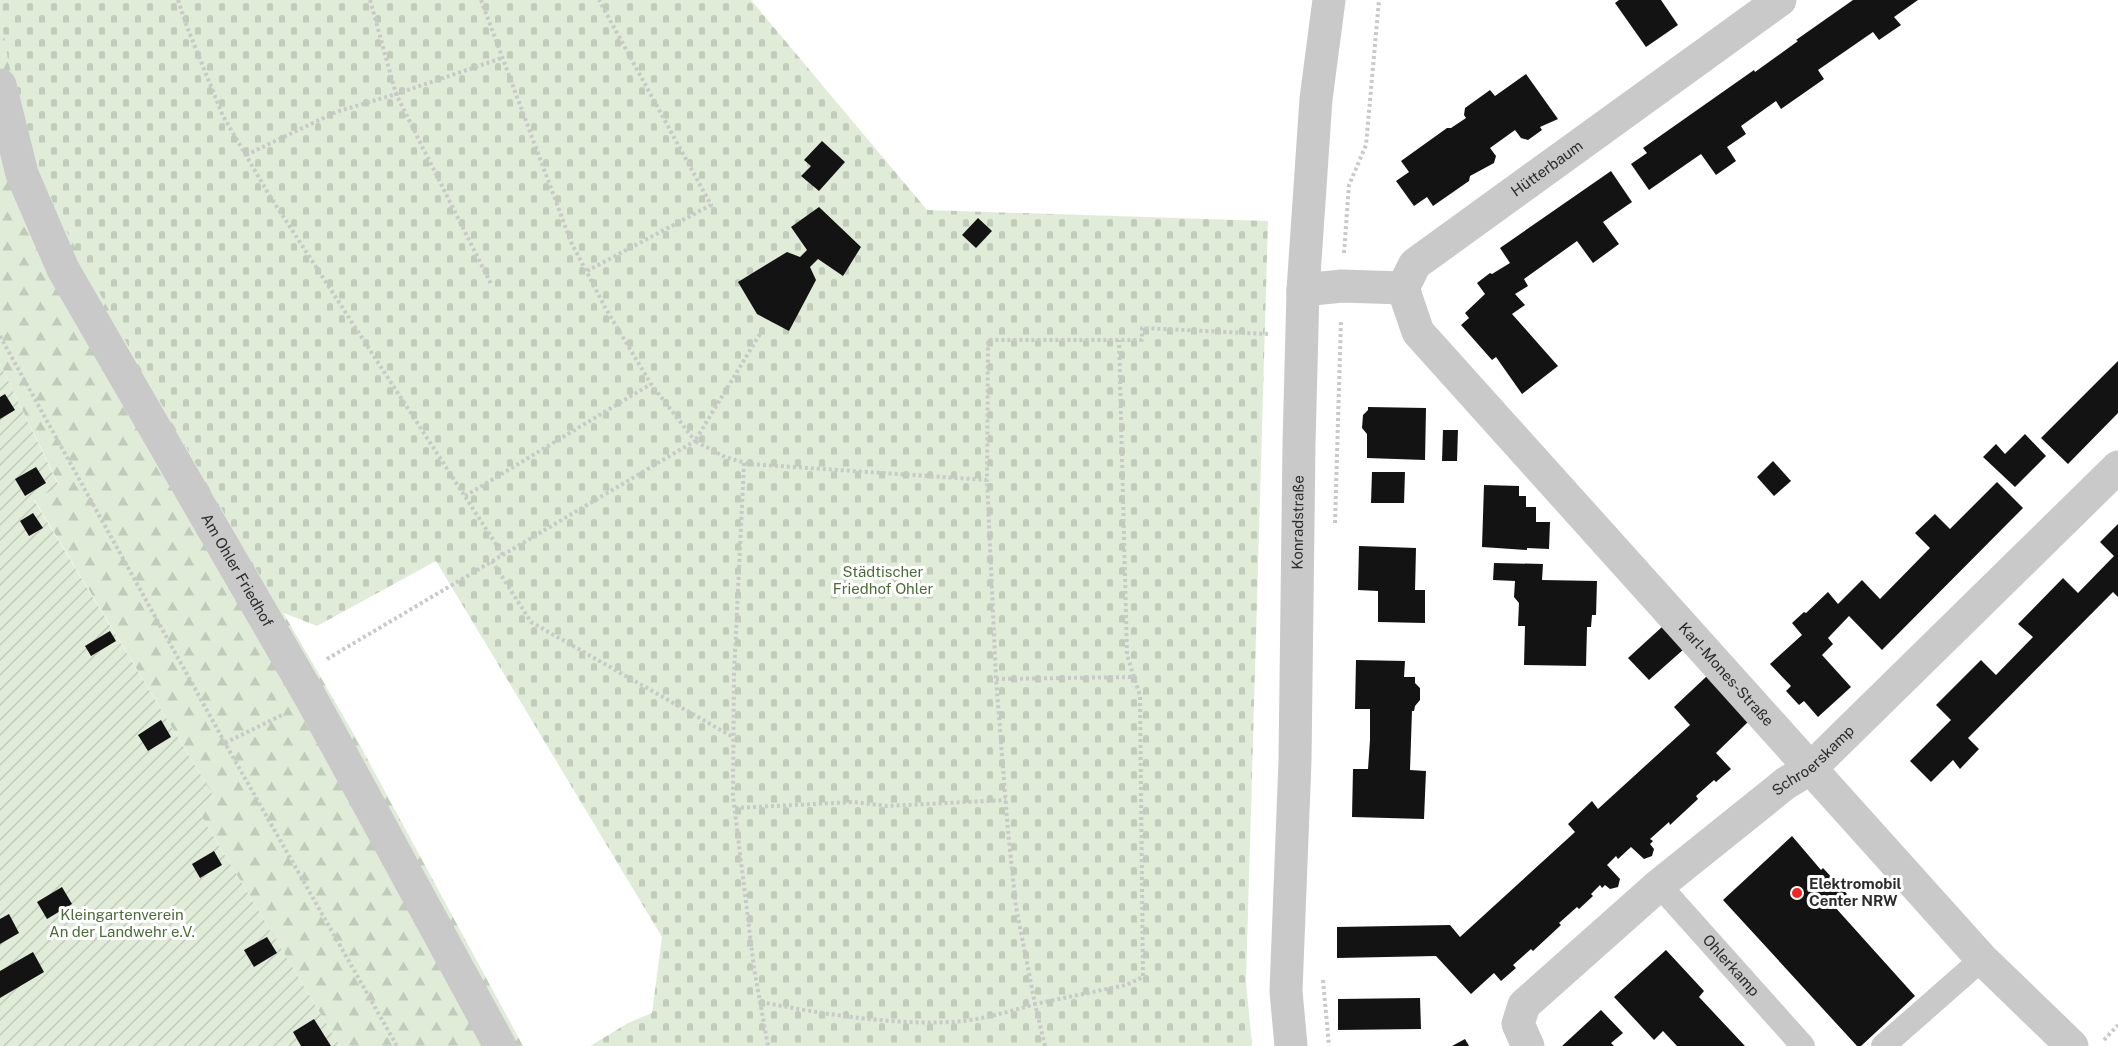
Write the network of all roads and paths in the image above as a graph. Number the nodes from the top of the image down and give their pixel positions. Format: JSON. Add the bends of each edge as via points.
{"nodes":[{"id":1,"x":178,"y":0,"type":"edge"},
{"id":2,"x":370,"y":0,"type":"edge"},
{"id":3,"x":481,"y":0,"type":"edge"},
{"id":4,"x":598,"y":0,"type":"edge"},
{"id":5,"x":1329,"y":0,"type":"edge"},
{"id":6,"x":1379,"y":0,"type":"edge"},
{"id":7,"x":1780,"y":0,"type":"edge"},
{"id":8,"x":502,"y":58,"type":"junction"},
{"id":9,"x":0,"y":85,"type":"edge"},
{"id":10,"x":396,"y":94,"type":"junction"},
{"id":11,"x":246,"y":155,"type":"junction"},
{"id":12,"x":587,"y":272,"type":"junction"},
{"id":13,"x":491,"y":284,"type":"dead end"},
{"id":14,"x":1342,"y":286,"type":"junction"},
{"id":15,"x":1403,"y":288,"type":"junction"},
{"id":16,"x":1303,"y":290,"type":"junction"},
{"id":17,"x":763,"y":329,"type":"dead end"},
{"id":18,"x":0,"y":336,"type":"edge"},
{"id":19,"x":1302,"y":336,"type":"junction"},
{"id":20,"x":1119,"y":340,"type":"junction"},
{"id":21,"x":651,"y":384,"type":"junction"},
{"id":22,"x":695,"y":441,"type":"junction"},
{"id":23,"x":744,"y":463,"type":"junction"},
{"id":24,"x":2118,"y":467,"type":"edge"},
{"id":25,"x":987,"y":480,"type":"junction"},
{"id":26,"x":465,"y":496,"type":"junction"},
{"id":27,"x":1335,"y":534,"type":"dead end"},
{"id":28,"x":503,"y":555,"type":"junction"},
{"id":29,"x":492,"y":561,"type":"junction"},
{"id":30,"x":1134,"y":677,"type":"junction"},
{"id":31,"x":996,"y":679,"type":"junction"},
{"id":32,"x":305,"y":688,"type":"junction"},
{"id":33,"x":734,"y":738,"type":"junction"},
{"id":34,"x":225,"y":743,"type":"junction"},
{"id":35,"x":1811,"y":768,"type":"junction"},
{"id":36,"x":1006,"y":800,"type":"junction"},
{"id":37,"x":735,"y":807,"type":"junction"},
{"id":38,"x":1659,"y":885,"type":"junction"},
{"id":39,"x":1982,"y":959,"type":"junction"},
{"id":40,"x":1322,"y":970,"type":"dead end"},
{"id":41,"x":761,"y":1002,"type":"junction"},
{"id":42,"x":1035,"y":1004,"type":"junction"},
{"id":43,"x":2118,"y":1025,"type":"edge"},
{"id":44,"x":396,"y":1046,"type":"edge"},
{"id":45,"x":500,"y":1046,"type":"edge"},
{"id":46,"x":768,"y":1046,"type":"edge"},
{"id":47,"x":1045,"y":1046,"type":"edge"},
{"id":48,"x":1291,"y":1046,"type":"edge"},
{"id":49,"x":1329,"y":1046,"type":"edge"},
{"id":50,"x":1528,"y":1046,"type":"edge"},
{"id":51,"x":1803,"y":1046,"type":"edge"},
{"id":52,"x":1883,"y":1046,"type":"edge"},
{"id":53,"x":2072,"y":1046,"type":"edge"},
{"id":54,"x":2097,"y":1046,"type":"edge"}],
"edges":[{"from":1,"to":11,"type":"path","via":[[223,116]]},
{"from":2,"to":10,"type":"path"},
{"from":3,"to":8,"type":"path"},
{"from":4,"to":12,"type":"path","via":[[711,205]]},
{"from":5,"to":16,"type":"street","name":"Konradstraße","via":[[1316,99]]},
{"from":6,"to":14,"type":"path","via":[[1366,145],[1349,185]]},
{"from":7,"to":15,"type":"street","name":"Hütterbaum","via":[[1415,264]]},
{"from":8,"to":10,"type":"path"},
{"from":8,"to":12,"type":"path","via":[[571,242]]},
{"from":9,"to":32,"type":"street","name":"Am Ohler Friedhof","via":[[22,174],[63,269]]},
{"from":10,"to":11,"type":"path","via":[[336,112]]},
{"from":10,"to":13,"type":"path"},
{"from":11,"to":26,"type":"path"},
{"from":12,"to":21,"type":"path"},
{"from":14,"to":15,"type":"street"},
{"from":14,"to":16,"type":"street"},
{"from":14,"to":27,"type":"path"},
{"from":15,"to":35,"type":"street","name":"Karl-Mones-Straße","via":[[1418,332]]},
{"from":16,"to":19,"type":"street","name":"Konradstraße"},
{"from":17,"to":22,"type":"path"},
{"from":18,"to":34,"type":"path"},
{"from":19,"to":20,"type":"path","via":[[1142,328],[1142,340]]},
{"from":19,"to":48,"type":"street","name":"Konradstraße","via":[[1295,761],[1286,991]]},
{"from":20,"to":25,"type":"path","via":[[988,340]]},
{"from":20,"to":30,"type":"path","via":[[1127,655]]},
{"from":21,"to":22,"type":"path"},
{"from":21,"to":26,"type":"path"},
{"from":22,"to":23,"type":"path"},
{"from":22,"to":28,"type":"path"},
{"from":23,"to":25,"type":"path"},
{"from":23,"to":33,"type":"path"},
{"from":24,"to":35,"type":"street","name":"Schroerskamp"},
{"from":25,"to":31,"type":"path"},
{"from":26,"to":28,"type":"path"},
{"from":28,"to":29,"type":"path"},
{"from":29,"to":32,"type":"path"},
{"from":29,"to":33,"type":"path","via":[[531,622]]},
{"from":30,"to":31,"type":"path"},
{"from":30,"to":42,"type":"path","via":[[1140,696],[1143,977],[1126,985]]},
{"from":31,"to":36,"type":"path"},
{"from":32,"to":34,"type":"path"},
{"from":32,"to":45,"type":"street","name":"Am Ohler Friedhof"},
{"from":33,"to":37,"type":"path"},
{"from":34,"to":44,"type":"path"},
{"from":35,"to":38,"type":"street","name":"Schroerskamp","via":[[1786,783]]},
{"from":35,"to":39,"type":"street","name":"Karl-Mones-Straße"},
{"from":36,"to":37,"type":"path"},
{"from":36,"to":42,"type":"path","via":[[1016,907]]},
{"from":37,"to":41,"type":"path"},
{"from":38,"to":50,"type":"street","name":"Schroerskamp","via":[[1524,1005],[1518,1024]]},
{"from":38,"to":51,"type":"street","name":"Ohlerkamp"},
{"from":39,"to":52,"type":"street"},
{"from":39,"to":53,"type":"street","name":"Karl-Mones-Straße"},
{"from":40,"to":49,"type":"path"},
{"from":41,"to":42,"type":"path","via":[[807,1011],[926,1022],[988,1017]]},
{"from":41,"to":46,"type":"path"},
{"from":42,"to":47,"type":"path"},
{"from":43,"to":54,"type":"path"}]}
